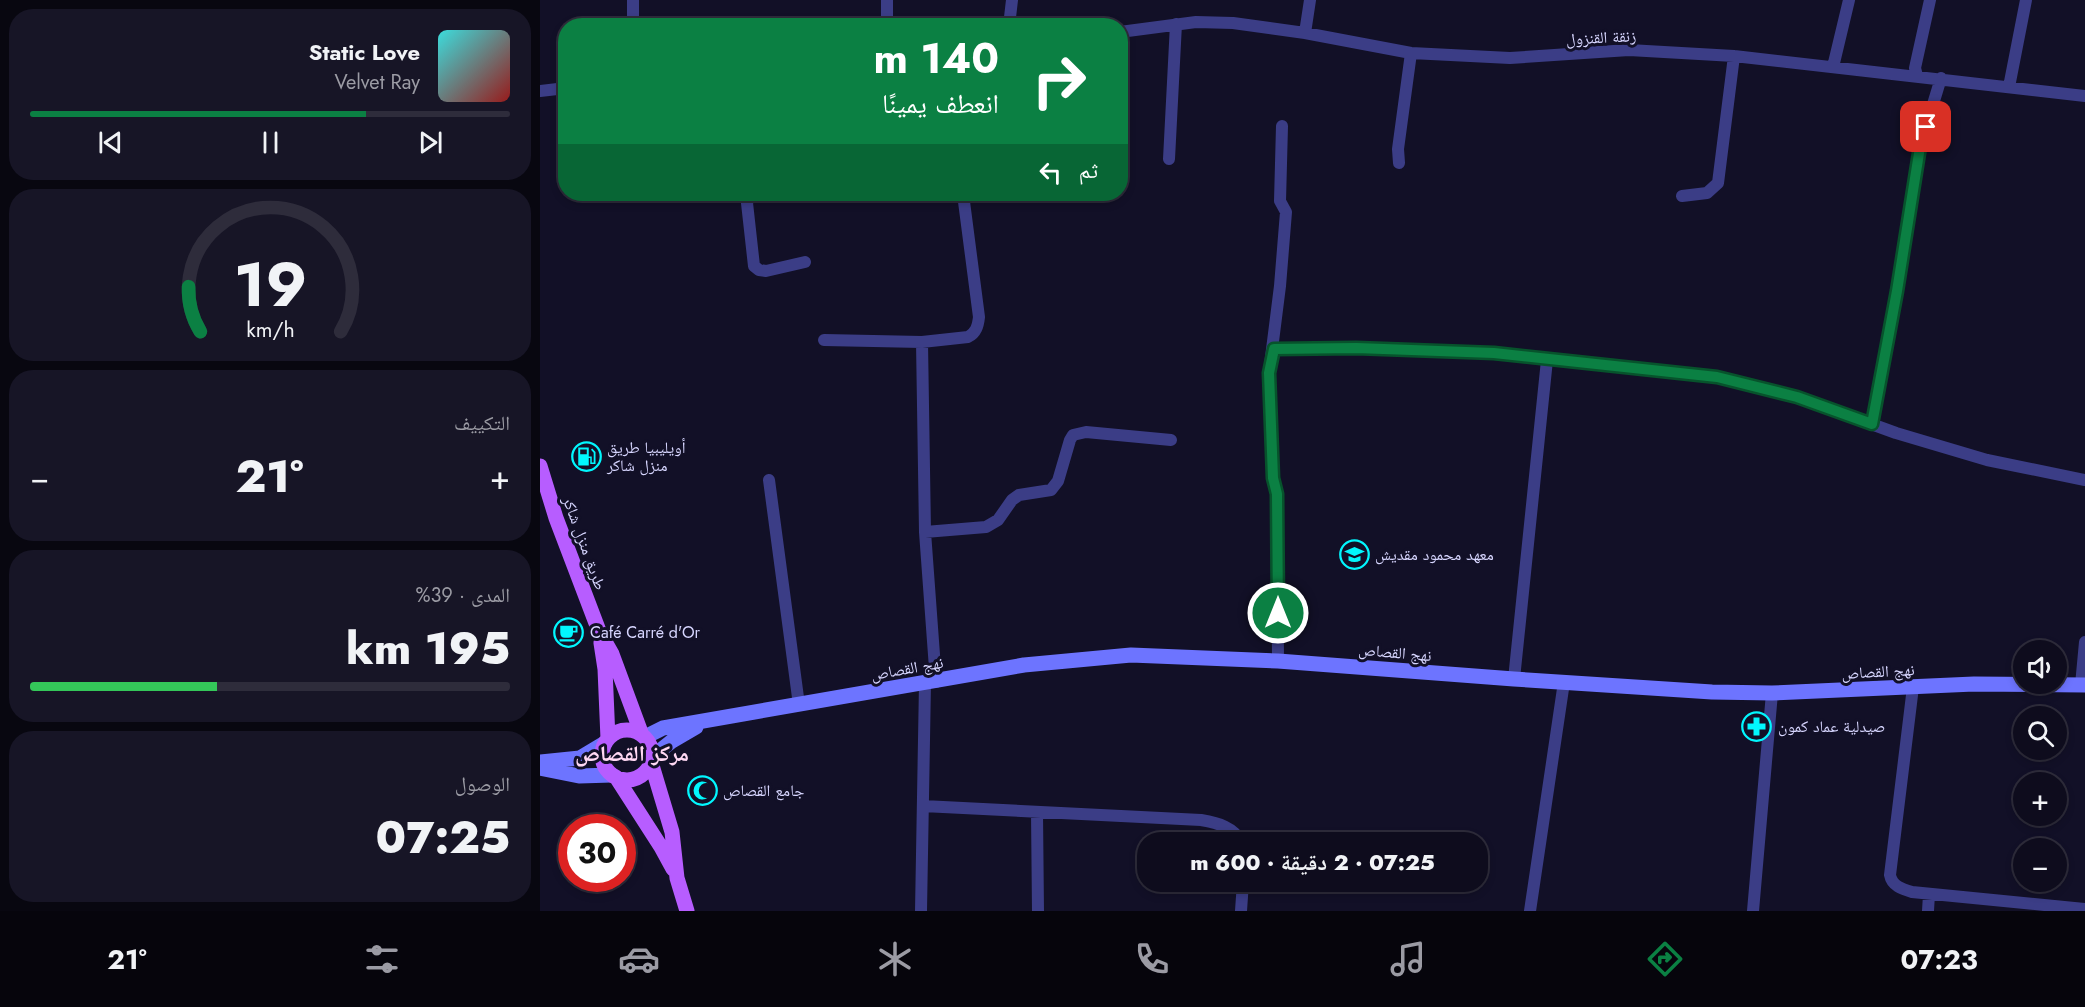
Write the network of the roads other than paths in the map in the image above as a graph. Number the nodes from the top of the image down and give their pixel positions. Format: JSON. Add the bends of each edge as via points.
{"nodes":[{"id":1,"x":633,"y":0,"type":"edge"},
{"id":2,"x":887,"y":0,"type":"edge"},
{"id":3,"x":1012,"y":0,"type":"edge"},
{"id":4,"x":1310,"y":0,"type":"edge"},
{"id":5,"x":1849,"y":0,"type":"edge"},
{"id":6,"x":1930,"y":0,"type":"edge"},
{"id":7,"x":2026,"y":0,"type":"edge"},
{"id":8,"x":633,"y":18,"type":"edge"},
{"id":9,"x":887,"y":18,"type":"edge"},
{"id":10,"x":1010,"y":18,"type":"edge"},
{"id":11,"x":1176,"y":24,"type":"junction"},
{"id":12,"x":1128,"y":31,"type":"edge"},
{"id":13,"x":1305,"y":33,"type":"junction"},
{"id":14,"x":1412,"y":53,"type":"junction"},
{"id":15,"x":1734,"y":56,"type":"junction"},
{"id":16,"x":1833,"y":67,"type":"junction"},
{"id":17,"x":1917,"y":76,"type":"junction"},
{"id":18,"x":1941,"y":78,"type":"junction"},
{"id":19,"x":2009,"y":87,"type":"junction"},
{"id":20,"x":558,"y":89,"type":"edge"},
{"id":21,"x":540,"y":91,"type":"edge"},
{"id":22,"x":2085,"y":96,"type":"edge"},
{"id":23,"x":1282,"y":126,"type":"dead end"},
{"id":24,"x":1168,"y":159,"type":"dead end"},
{"id":25,"x":1399,"y":163,"type":"dead end"},
{"id":26,"x":1682,"y":196,"type":"dead end"},
{"id":27,"x":748,"y":201,"type":"edge"},
{"id":28,"x":964,"y":201,"type":"edge"},
{"id":29,"x":805,"y":262,"type":"dead end"},
{"id":30,"x":824,"y":340,"type":"dead end"},
{"id":31,"x":922,"y":342,"type":"junction"},
{"id":32,"x":1274,"y":349,"type":"junction"},
{"id":33,"x":1547,"y":360,"type":"junction"},
{"id":34,"x":1872,"y":424,"type":"junction"},
{"id":35,"x":1170,"y":440,"type":"dead end"},
{"id":36,"x":540,"y":466,"type":"edge"},
{"id":37,"x":769,"y":480,"type":"dead end"},
{"id":38,"x":2085,"y":480,"type":"edge"},
{"id":39,"x":925,"y":532,"type":"junction"},
{"id":40,"x":599,"y":631,"type":"junction"},
{"id":41,"x":2085,"y":642,"type":"edge"},
{"id":42,"x":1278,"y":661,"type":"junction"},
{"id":43,"x":1514,"y":680,"type":"junction"},
{"id":44,"x":1564,"y":682,"type":"junction"},
{"id":45,"x":930,"y":683,"type":"junction"},
{"id":46,"x":2083,"y":685,"type":"edge"},
{"id":47,"x":1913,"y":687,"type":"junction"},
{"id":48,"x":1772,"y":693,"type":"junction"},
{"id":49,"x":799,"y":705,"type":"junction"},
{"id":50,"x":707,"y":721,"type":"junction"},
{"id":51,"x":643,"y":736,"type":"junction"},
{"id":52,"x":606,"y":741,"type":"junction"},
{"id":53,"x":651,"y":760,"type":"junction"},
{"id":54,"x":540,"y":762,"type":"edge"},
{"id":55,"x":540,"y":768,"type":"edge"},
{"id":56,"x":614,"y":776,"type":"junction"},
{"id":57,"x":923,"y":806,"type":"junction"},
{"id":58,"x":1037,"y":813,"type":"junction"},
{"id":59,"x":1234,"y":832,"type":"edge"},
{"id":60,"x":677,"y":878,"type":"junction"},
{"id":61,"x":1242,"y":892,"type":"edge"},
{"id":62,"x":1929,"y":894,"type":"junction"},
{"id":63,"x":2037,"y":908,"type":"edge"},
{"id":64,"x":2085,"y":909,"type":"edge"},
{"id":65,"x":687,"y":911,"type":"edge"},
{"id":66,"x":921,"y":911,"type":"edge"},
{"id":67,"x":1038,"y":911,"type":"edge"},
{"id":68,"x":1241,"y":911,"type":"edge"},
{"id":69,"x":1530,"y":911,"type":"edge"},
{"id":70,"x":1753,"y":911,"type":"edge"},
{"id":71,"x":1928,"y":911,"type":"edge"}],
"edges":[{"from":1,"to":8,"type":"street"},
{"from":2,"to":9,"type":"street"},
{"from":3,"to":10,"type":"street"},
{"from":4,"to":13,"type":"street"},
{"from":5,"to":16,"type":"street"},
{"from":6,"to":17,"type":"street","via":[[1915,68]]},
{"from":7,"to":19,"type":"street"},
{"from":11,"to":12,"type":"street","name":"زنقة القنزول"},
{"from":11,"to":13,"type":"street","name":"زنقة القنزول","via":[[1214,21]]},
{"from":11,"to":24,"type":"street"},
{"from":13,"to":14,"type":"street","name":"زنقة القنزول"},
{"from":14,"to":15,"type":"street","name":"زنقة القنزول","via":[[1510,57],[1629,50]]},
{"from":14,"to":25,"type":"street"},
{"from":15,"to":16,"type":"street","name":"زنقة القنزول"},
{"from":15,"to":26,"type":"street","via":[[1718,183],[1707,194]]},
{"from":16,"to":17,"type":"street","name":"زنقة القنزول"},
{"from":17,"to":18,"type":"street","name":"زنقة القنزول"},
{"from":18,"to":19,"type":"street","name":"زنقة القنزول"},
{"from":18,"to":34,"type":"street","via":[[1920,147]]},
{"from":19,"to":22,"type":"street","name":"زنقة القنزول"},
{"from":20,"to":21,"type":"street"},
{"from":23,"to":32,"type":"street","via":[[1280,201],[1286,212]]},
{"from":27,"to":29,"type":"street","via":[[754,266],[766,271]]},
{"from":28,"to":31,"type":"street","via":[[978,323],[968,338]]},
{"from":30,"to":31,"type":"street"},
{"from":31,"to":39,"type":"street"},
{"from":32,"to":33,"type":"street","via":[[1494,353]]},
{"from":32,"to":42,"type":"street","via":[[1269,373],[1277,494]]},
{"from":33,"to":34,"type":"street","via":[[1717,377],[1797,397]]},
{"from":33,"to":43,"type":"street"},
{"from":34,"to":38,"type":"street","via":[[1987,460]]},
{"from":35,"to":39,"type":"street","via":[[1086,432],[1073,435],[1058,481],[1051,490],[1019,495],[998,520],[986,527]]},
{"from":36,"to":40,"type":"main road","name":"طريق منزل شاكر"},
{"from":37,"to":49,"type":"street"},
{"from":39,"to":45,"type":"street"},
{"from":40,"to":51,"type":"main road","name":"طريق منزل شاكر","via":[[612,654]]},
{"from":40,"to":52,"type":"main road","name":"طريق منزل شاكر","via":[[605,669]]},
{"from":41,"to":46,"type":"street"},
{"from":42,"to":43,"type":"street","name":"نهج القصاص"},
{"from":42,"to":45,"type":"street","name":"نهج القصاص","via":[[1131,654],[1024,665]]},
{"from":43,"to":44,"type":"street","name":"نهج القصاص"},
{"from":44,"to":48,"type":"street","name":"نهج القصاص"},
{"from":44,"to":69,"type":"street"},
{"from":45,"to":49,"type":"street","name":"نهج القصاص"},
{"from":45,"to":57,"type":"street"},
{"from":46,"to":47,"type":"street","name":"نهج القصاص"},
{"from":47,"to":48,"type":"street","name":"نهج القصاص"},
{"from":47,"to":62,"type":"street","via":[[1890,875],[1892,882],[1903,890]]},
{"from":48,"to":70,"type":"street"},
{"from":49,"to":50,"type":"street","name":"نهج القصاص"},
{"from":50,"to":51,"type":"street","name":"نهج القصاص"},
{"from":50,"to":53,"type":"street","name":"نهج القصاص","via":[[672,741]]},
{"from":51,"to":52,"type":"main road","via":[[628,730],[613,734]]},
{"from":51,"to":53,"type":"main road","via":[[649,744]]},
{"from":52,"to":54,"type":"street","via":[[580,758]]},
{"from":52,"to":56,"type":"main road","via":[[602,756]]},
{"from":53,"to":56,"type":"main road","via":[[638,777]]},
{"from":53,"to":60,"type":"main road","via":[[672,832]]},
{"from":55,"to":56,"type":"street","via":[[569,775]]},
{"from":56,"to":60,"type":"main road"},
{"from":57,"to":58,"type":"street"},
{"from":57,"to":66,"type":"street"},
{"from":58,"to":59,"type":"street","via":[[1201,820]]},
{"from":58,"to":67,"type":"street"},
{"from":60,"to":65,"type":"main road"},
{"from":61,"to":68,"type":"street"},
{"from":62,"to":63,"type":"street"},
{"from":62,"to":71,"type":"street"},
{"from":63,"to":64,"type":"street"}]}
